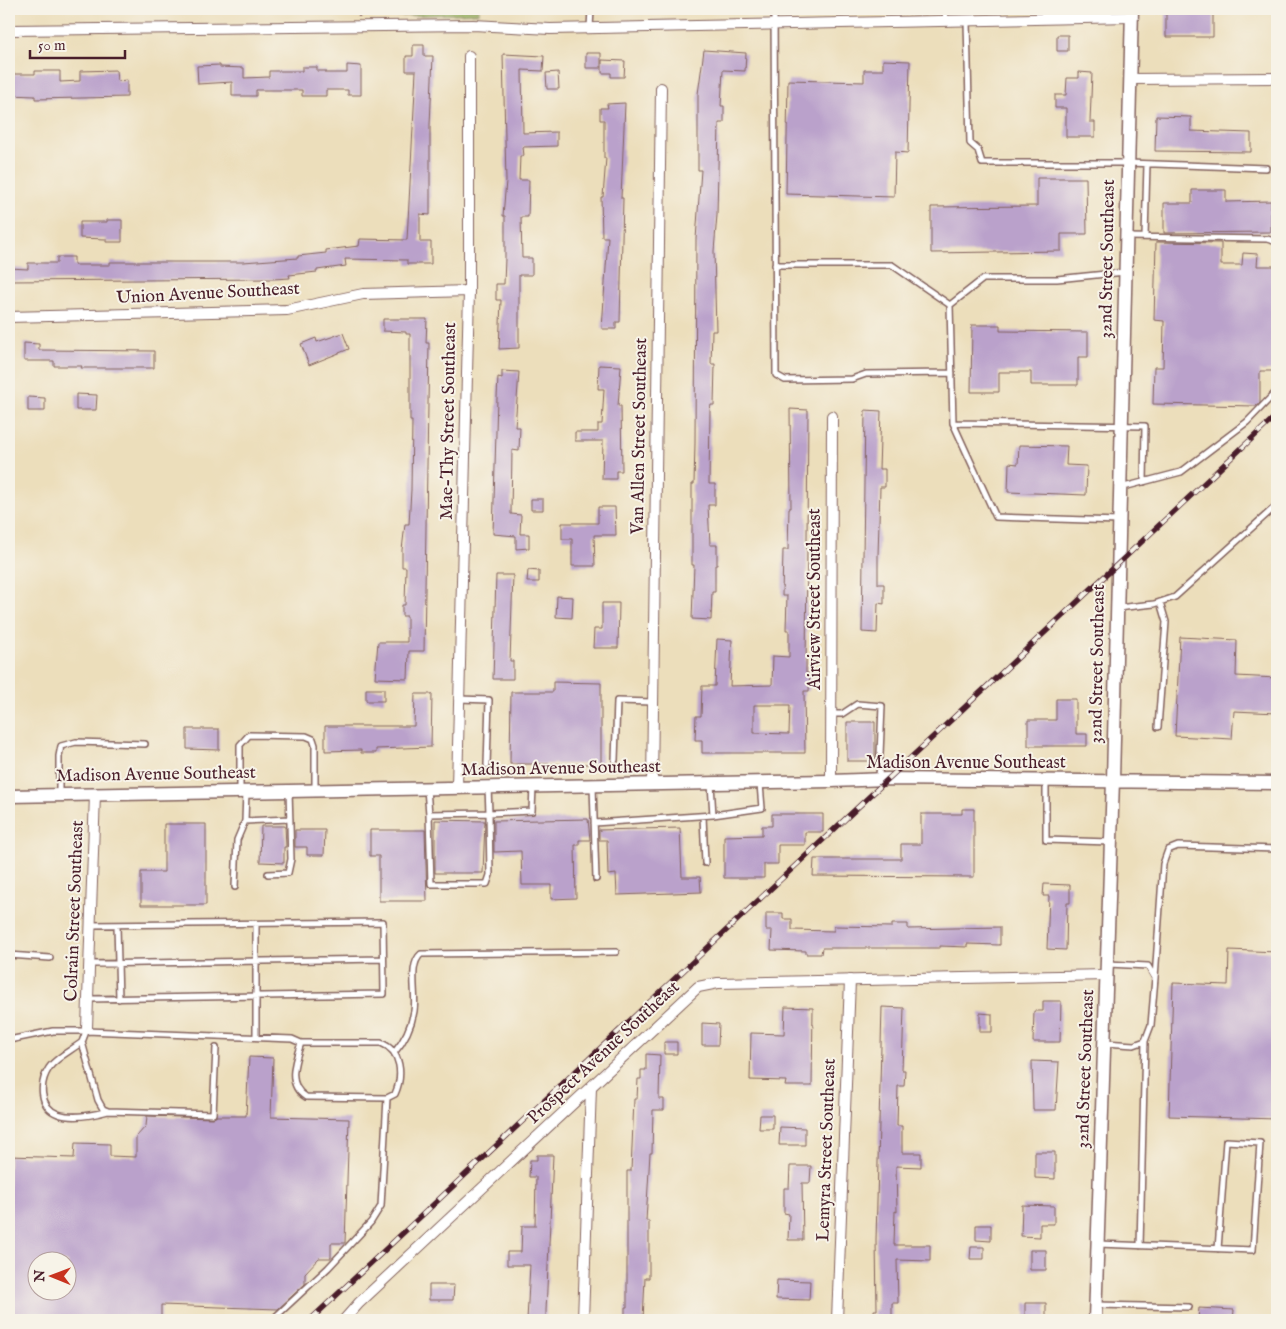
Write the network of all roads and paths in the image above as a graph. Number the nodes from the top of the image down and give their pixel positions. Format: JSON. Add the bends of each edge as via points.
{"nodes":[{"id":1,"x":591,"y":9,"type":"edge"},
{"id":2,"x":774,"y":9,"type":"edge"},
{"id":3,"x":946,"y":9,"type":"edge"},
{"id":4,"x":1132,"y":13,"type":"edge"},
{"id":5,"x":945,"y":22,"type":"junction"},
{"id":6,"x":967,"y":22,"type":"junction"},
{"id":7,"x":774,"y":24,"type":"junction"},
{"id":8,"x":590,"y":28,"type":"junction"},
{"id":9,"x":9,"y":30,"type":"edge"},
{"id":10,"x":469,"y":56,"type":"dead end"},
{"id":11,"x":1277,"y":78,"type":"edge"},
{"id":12,"x":1130,"y":79,"type":"junction"},
{"id":13,"x":661,"y":88,"type":"dead end"},
{"id":14,"x":1128,"y":163,"type":"junction"},
{"id":15,"x":1147,"y":164,"type":"junction"},
{"id":16,"x":1266,"y":168,"type":"dead end"},
{"id":17,"x":1126,"y":237,"type":"junction"},
{"id":18,"x":1145,"y":237,"type":"junction"},
{"id":19,"x":1277,"y":242,"type":"edge"},
{"id":20,"x":775,"y":265,"type":"junction"},
{"id":21,"x":1126,"y":272,"type":"junction"},
{"id":22,"x":468,"y":291,"type":"junction"},
{"id":23,"x":950,"y":305,"type":"junction"},
{"id":24,"x":9,"y":317,"type":"edge"},
{"id":25,"x":952,"y":373,"type":"junction"},
{"id":26,"x":1277,"y":390,"type":"edge"},
{"id":27,"x":832,"y":416,"type":"dead end"},
{"id":28,"x":953,"y":423,"type":"junction"},
{"id":29,"x":1121,"y":427,"type":"junction"},
{"id":30,"x":1144,"y":482,"type":"junction"},
{"id":31,"x":1120,"y":488,"type":"junction"},
{"id":32,"x":1277,"y":505,"type":"edge"},
{"id":33,"x":1119,"y":521,"type":"junction"},
{"id":34,"x":1160,"y":602,"type":"junction"},
{"id":35,"x":1117,"y":608,"type":"junction"},
{"id":36,"x":459,"y":700,"type":"junction"},
{"id":37,"x":653,"y":702,"type":"junction"},
{"id":38,"x":831,"y":714,"type":"junction"},
{"id":39,"x":1158,"y":727,"type":"dead end"},
{"id":40,"x":145,"y":744,"type":"dead end"},
{"id":41,"x":616,"y":760,"type":"dead end"},
{"id":42,"x":487,"y":765,"type":"dead end"},
{"id":43,"x":879,"y":779,"type":"junction"},
{"id":44,"x":1046,"y":780,"type":"junction"},
{"id":45,"x":1113,"y":780,"type":"junction"},
{"id":46,"x":831,"y":782,"type":"junction"},
{"id":47,"x":760,"y":783,"type":"junction"},
{"id":48,"x":1277,"y":783,"type":"edge"},
{"id":49,"x":710,"y":784,"type":"junction"},
{"id":50,"x":652,"y":785,"type":"junction"},
{"id":51,"x":534,"y":786,"type":"junction"},
{"id":52,"x":593,"y":786,"type":"junction"},
{"id":53,"x":488,"y":787,"type":"junction"},
{"id":54,"x":427,"y":788,"type":"junction"},
{"id":55,"x":457,"y":788,"type":"junction"},
{"id":56,"x":289,"y":790,"type":"junction"},
{"id":57,"x":315,"y":790,"type":"junction"},
{"id":58,"x":243,"y":791,"type":"junction"},
{"id":59,"x":59,"y":794,"type":"junction"},
{"id":60,"x":95,"y":794,"type":"junction"},
{"id":61,"x":9,"y":796,"type":"edge"},
{"id":62,"x":489,"y":813,"type":"junction"},
{"id":63,"x":429,"y":814,"type":"junction"},
{"id":64,"x":713,"y":815,"type":"junction"},
{"id":65,"x":702,"y":816,"type":"junction"},
{"id":66,"x":290,"y":819,"type":"junction"},
{"id":67,"x":245,"y":820,"type":"junction"},
{"id":68,"x":594,"y":823,"type":"junction"},
{"id":69,"x":1111,"y":842,"type":"junction"},
{"id":70,"x":1277,"y":849,"type":"edge"},
{"id":71,"x":705,"y":864,"type":"dead end"},
{"id":72,"x":268,"y":874,"type":"dead end"},
{"id":73,"x":596,"y":879,"type":"dead end"},
{"id":74,"x":235,"y":887,"type":"dead end"},
{"id":75,"x":256,"y":924,"type":"junction"},
{"id":76,"x":91,"y":925,"type":"junction"},
{"id":77,"x":117,"y":926,"type":"junction"},
{"id":78,"x":616,"y":952,"type":"dead end"},
{"id":79,"x":9,"y":955,"type":"edge"},
{"id":80,"x":50,"y":958,"type":"dead end"},
{"id":81,"x":383,"y":959,"type":"junction"},
{"id":82,"x":256,"y":962,"type":"junction"},
{"id":83,"x":90,"y":964,"type":"junction"},
{"id":84,"x":118,"y":964,"type":"junction"},
{"id":85,"x":1107,"y":969,"type":"junction"},
{"id":86,"x":1155,"y":978,"type":"junction"},
{"id":87,"x":850,"y":980,"type":"junction"},
{"id":88,"x":256,"y":996,"type":"junction"},
{"id":89,"x":88,"y":999,"type":"junction"},
{"id":90,"x":119,"y":999,"type":"junction"},
{"id":91,"x":87,"y":1030,"type":"junction"},
{"id":92,"x":256,"y":1038,"type":"junction"},
{"id":93,"x":9,"y":1040,"type":"edge"},
{"id":94,"x":1145,"y":1041,"type":"junction"},
{"id":95,"x":82,"y":1042,"type":"junction"},
{"id":96,"x":301,"y":1043,"type":"junction"},
{"id":97,"x":1105,"y":1043,"type":"junction"},
{"id":98,"x":216,"y":1048,"type":"dead end"},
{"id":99,"x":394,"y":1053,"type":"junction"},
{"id":100,"x":591,"y":1087,"type":"junction"},
{"id":101,"x":387,"y":1098,"type":"junction"},
{"id":102,"x":108,"y":1111,"type":"junction"},
{"id":103,"x":1097,"y":1244,"type":"junction"},
{"id":104,"x":1140,"y":1246,"type":"junction"},
{"id":105,"x":1218,"y":1249,"type":"junction"},
{"id":106,"x":1095,"y":1305,"type":"junction"},
{"id":107,"x":1189,"y":1307,"type":"dead end"},
{"id":108,"x":272,"y":1320,"type":"edge"},
{"id":109,"x":344,"y":1320,"type":"edge"},
{"id":110,"x":583,"y":1320,"type":"edge"},
{"id":111,"x":837,"y":1320,"type":"edge"},
{"id":112,"x":1095,"y":1320,"type":"edge"}],
"edges":[{"from":1,"to":8,"type":"lane"},
{"from":2,"to":7,"type":"lane"},
{"from":3,"to":5,"type":"lane"},
{"from":4,"to":6,"type":"street"},
{"from":4,"to":12,"type":"street","name":"32nd Street Southeast"},
{"from":5,"to":6,"type":"street"},
{"from":5,"to":7,"type":"street"},
{"from":6,"to":14,"type":"lane","via":[[970,143],[978,150],[982,163]]},
{"from":7,"to":8,"type":"street"},
{"from":7,"to":20,"type":"lane"},
{"from":8,"to":9,"type":"street","via":[[473,25]]},
{"from":10,"to":22,"type":"street","name":"Mae-Thy Street Southeast"},
{"from":11,"to":12,"type":"street"},
{"from":12,"to":14,"type":"street","name":"32nd Street Southeast"},
{"from":13,"to":37,"type":"street","name":"Van Allen Street Southeast"},
{"from":14,"to":15,"type":"lane"},
{"from":14,"to":17,"type":"street","name":"32nd Street Southeast"},
{"from":15,"to":16,"type":"lane"},
{"from":15,"to":18,"type":"lane"},
{"from":17,"to":18,"type":"lane"},
{"from":17,"to":21,"type":"street","name":"32nd Street Southeast"},
{"from":18,"to":19,"type":"lane"},
{"from":20,"to":23,"type":"lane","via":[[892,265]]},
{"from":20,"to":25,"type":"lane","via":[[775,370],[780,378],[852,379],[866,374]]},
{"from":21,"to":23,"type":"lane","via":[[1058,278],[983,279]]},
{"from":21,"to":29,"type":"street","name":"32nd Street Southeast"},
{"from":22,"to":24,"type":"street","name":"Union Avenue Southeast","via":[[363,294],[287,310]]},
{"from":22,"to":36,"type":"street","name":"Mae-Thy Street Southeast"},
{"from":23,"to":25,"type":"lane"},
{"from":25,"to":28,"type":"lane"},
{"from":26,"to":30,"type":"lane","via":[[1247,422],[1181,472]]},
{"from":27,"to":38,"type":"street","name":"Airview Street Southeast"},
{"from":28,"to":29,"type":"lane"},
{"from":28,"to":33,"type":"lane","via":[[996,516]]},
{"from":29,"to":30,"type":"lane","via":[[1145,426]]},
{"from":29,"to":31,"type":"street","name":"32nd Street Southeast"},
{"from":30,"to":31,"type":"lane"},
{"from":31,"to":33,"type":"street","name":"32nd Street Southeast"},
{"from":32,"to":34,"type":"lane","via":[[1175,597]]},
{"from":33,"to":35,"type":"street","name":"32nd Street Southeast"},
{"from":34,"to":35,"type":"lane"},
{"from":34,"to":39,"type":"lane","via":[[1166,622]]},
{"from":35,"to":45,"type":"street","name":"32nd Street Southeast"},
{"from":36,"to":42,"type":"lane","via":[[489,700]]},
{"from":36,"to":55,"type":"street","name":"Mae-Thy Street Southeast"},
{"from":37,"to":41,"type":"lane","via":[[617,701]]},
{"from":37,"to":50,"type":"street","name":"Van Allen Street Southeast"},
{"from":38,"to":43,"type":"lane","via":[[842,714],[857,704],[882,706]]},
{"from":38,"to":46,"type":"street","name":"Airview Street Southeast"},
{"from":40,"to":59,"type":"lane","via":[[76,742],[61,746]]},
{"from":43,"to":44,"type":"street","name":"Madison Avenue Southeast"},
{"from":43,"to":46,"type":"street","name":"Madison Avenue Southeast"},
{"from":44,"to":45,"type":"street","name":"Madison Avenue Southeast"},
{"from":44,"to":69,"type":"lane","via":[[1046,840]]},
{"from":45,"to":48,"type":"street","name":"Madison Avenue Southeast"},
{"from":45,"to":69,"type":"street","name":"32nd Street Southeast"},
{"from":46,"to":47,"type":"street","name":"Madison Avenue Southeast"},
{"from":47,"to":49,"type":"street","name":"Madison Avenue Southeast"},
{"from":47,"to":64,"type":"lane","via":[[762,808]]},
{"from":49,"to":50,"type":"street","name":"Madison Avenue Southeast"},
{"from":49,"to":64,"type":"lane"},
{"from":50,"to":52,"type":"street","name":"Madison Avenue Southeast"},
{"from":51,"to":52,"type":"street","name":"Madison Avenue Southeast"},
{"from":51,"to":53,"type":"street","name":"Madison Avenue Southeast"},
{"from":51,"to":62,"type":"lane","via":[[532,811]]},
{"from":52,"to":68,"type":"lane"},
{"from":53,"to":55,"type":"street","name":"Madison Avenue Southeast"},
{"from":53,"to":62,"type":"lane"},
{"from":54,"to":55,"type":"street","name":"Madison Avenue Southeast"},
{"from":54,"to":57,"type":"street","name":"Madison Avenue Southeast"},
{"from":54,"to":63,"type":"lane"},
{"from":56,"to":57,"type":"street","name":"Madison Avenue Southeast"},
{"from":56,"to":58,"type":"street","name":"Madison Avenue Southeast"},
{"from":56,"to":66,"type":"lane"},
{"from":57,"to":58,"type":"lane","via":[[313,739],[306,736],[249,735],[240,745]]},
{"from":58,"to":60,"type":"street","name":"Madison Avenue Southeast"},
{"from":58,"to":67,"type":"lane"},
{"from":59,"to":60,"type":"street","name":"Madison Avenue Southeast"},
{"from":59,"to":61,"type":"street","name":"Madison Avenue Southeast"},
{"from":60,"to":76,"type":"street","name":"Colrain Street Southeast"},
{"from":62,"to":63,"type":"lane"},
{"from":62,"to":63,"type":"lane","via":[[490,875],[487,884],[431,884]]},
{"from":64,"to":65,"type":"lane"},
{"from":65,"to":68,"type":"lane"},
{"from":65,"to":71,"type":"lane"},
{"from":66,"to":67,"type":"lane"},
{"from":66,"to":72,"type":"lane","via":[[288,873]]},
{"from":67,"to":74,"type":"lane","via":[[237,840]]},
{"from":68,"to":73,"type":"lane"},
{"from":69,"to":85,"type":"street","name":"32nd Street Southeast"},
{"from":70,"to":86,"type":"lane","via":[[1178,846],[1168,850],[1163,864]]},
{"from":75,"to":77,"type":"lane"},
{"from":75,"to":81,"type":"lane","via":[[383,922]]},
{"from":75,"to":82,"type":"lane"},
{"from":76,"to":77,"type":"lane"},
{"from":76,"to":83,"type":"street","name":"Colrain Street Southeast"},
{"from":77,"to":84,"type":"lane"},
{"from":78,"to":99,"type":"lane","via":[[421,954],[415,965],[415,1009],[410,1028],[406,1039]]},
{"from":79,"to":80,"type":"lane"},
{"from":81,"to":82,"type":"lane"},
{"from":81,"to":88,"type":"lane","via":[[384,994]]},
{"from":82,"to":84,"type":"lane"},
{"from":82,"to":88,"type":"lane"},
{"from":83,"to":84,"type":"lane"},
{"from":83,"to":89,"type":"street","name":"Colrain Street Southeast"},
{"from":84,"to":90,"type":"lane"},
{"from":85,"to":86,"type":"lane","via":[[1148,966]]},
{"from":85,"to":87,"type":"street","name":"Prospect Avenue Southeast"},
{"from":85,"to":97,"type":"street","name":"32nd Street Southeast"},
{"from":86,"to":94,"type":"lane","via":[[1151,1025]]},
{"from":87,"to":100,"type":"street","name":"Prospect Avenue Southeast","via":[[718,983],[698,987]]},
{"from":87,"to":111,"type":"street","name":"Lemyra Street Southeast"},
{"from":88,"to":90,"type":"lane"},
{"from":88,"to":92,"type":"lane"},
{"from":89,"to":90,"type":"lane"},
{"from":89,"to":91,"type":"street","name":"Colrain Street Southeast"},
{"from":91,"to":92,"type":"lane"},
{"from":91,"to":93,"type":"lane","via":[[53,1031]]},
{"from":91,"to":95,"type":"lane"},
{"from":92,"to":96,"type":"lane","via":[[292,1039]]},
{"from":94,"to":97,"type":"lane"},
{"from":94,"to":104,"type":"lane"},
{"from":95,"to":102,"type":"lane","via":[[98,1100],[102,1109]]},
{"from":95,"to":102,"type":"lane","via":[[50,1066],[42,1081],[42,1097],[59,1115],[94,1116]]},
{"from":96,"to":99,"type":"lane","via":[[381,1043]]},
{"from":96,"to":101,"type":"lane","via":[[294,1066],[294,1082],[306,1097]]},
{"from":97,"to":103,"type":"street","name":"32nd Street Southeast"},
{"from":98,"to":102,"type":"lane","via":[[213,1114]]},
{"from":99,"to":101,"type":"lane","via":[[401,1072],[395,1094]]},
{"from":100,"to":109,"type":"street","name":"Prospect Avenue Southeast"},
{"from":100,"to":110,"type":"street"},
{"from":101,"to":108,"type":"lane","via":[[381,1206],[372,1222]]},
{"from":103,"to":104,"type":"lane"},
{"from":103,"to":106,"type":"street","name":"32nd Street Southeast"},
{"from":104,"to":105,"type":"lane"},
{"from":105,"to":105,"type":"lane","via":[[1253,1250],[1260,1143],[1226,1142]]},
{"from":106,"to":107,"type":"lane"},
{"from":106,"to":112,"type":"street","name":"32nd Street Southeast"}]}
